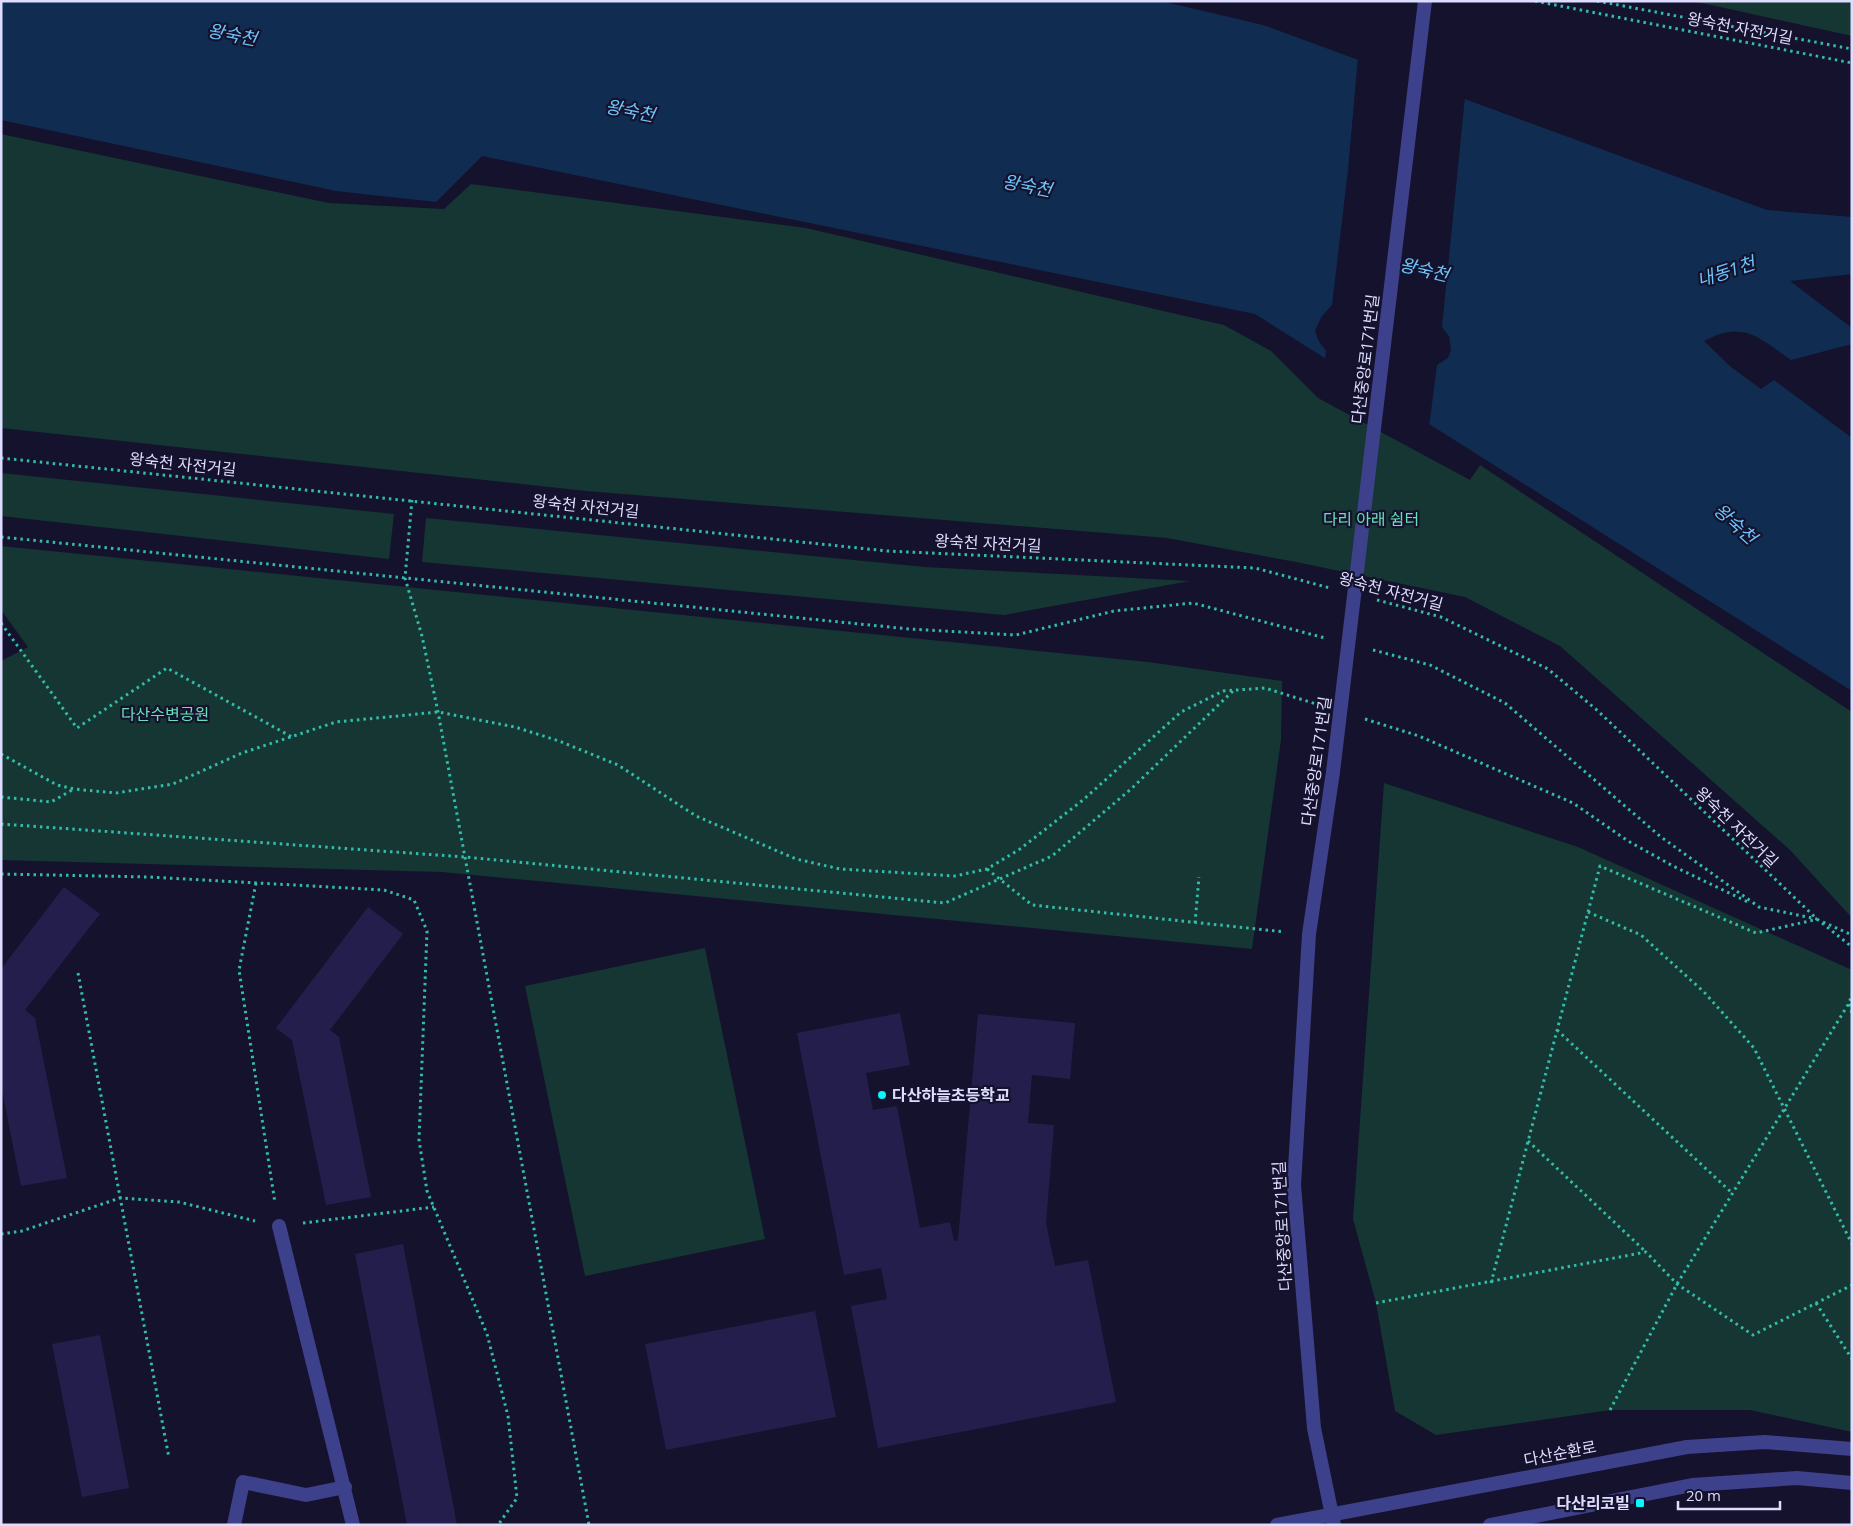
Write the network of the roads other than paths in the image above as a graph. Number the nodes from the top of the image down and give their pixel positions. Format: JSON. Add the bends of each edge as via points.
{"nodes":[{"id":1,"x":1425,"y":1,"type":"edge"},
{"id":2,"x":279,"y":1226,"type":"road end"},
{"id":3,"x":1852,"y":1450,"type":"edge"},
{"id":4,"x":1852,"y":1482,"type":"edge"},
{"id":5,"x":345,"y":1487,"type":"junction"},
{"id":6,"x":1333,"y":1520,"type":"edge"},
{"id":7,"x":234,"y":1525,"type":"edge"},
{"id":8,"x":353,"y":1525,"type":"edge"},
{"id":9,"x":1277,"y":1525,"type":"edge"},
{"id":10,"x":1490,"y":1525,"type":"edge"}],
"edges":[{"from":1,"to":6,"type":"street","name":"다산중앙로171번길","bridge":true,"via":[[1333,772],[1309,934],[1294,1185],[1314,1428]]},
{"from":2,"to":5,"type":"street"},
{"from":3,"to":6,"type":"street","name":"다산순환로","via":[[1765,1442],[1687,1446]]},
{"from":4,"to":10,"type":"street","via":[[1797,1478],[1692,1485]]},
{"from":5,"to":7,"type":"street","via":[[306,1495],[242,1482]]},
{"from":5,"to":8,"type":"street"},
{"from":6,"to":9,"type":"street","name":"다산순환로"}]}
